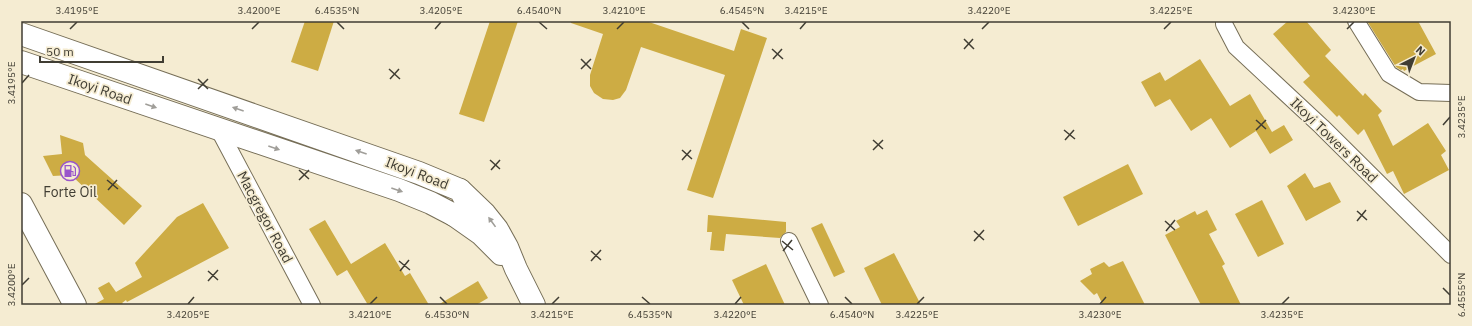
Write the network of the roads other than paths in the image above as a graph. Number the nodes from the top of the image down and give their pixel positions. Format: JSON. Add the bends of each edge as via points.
{"nodes":[{"id":1,"x":1224,"y":21,"type":"edge"},
{"id":2,"x":1356,"y":21,"type":"edge"},
{"id":3,"x":21,"y":34,"type":"edge"},
{"id":4,"x":21,"y":62,"type":"edge"},
{"id":5,"x":1451,"y":93,"type":"edge"},
{"id":6,"x":219,"y":130,"type":"junction"},
{"id":7,"x":460,"y":190,"type":"junction"},
{"id":8,"x":21,"y":204,"type":"edge"},
{"id":9,"x":454,"y":215,"type":"junction"},
{"id":10,"x":789,"y":241,"type":"dead end"},
{"id":11,"x":1451,"y":255,"type":"edge"},
{"id":12,"x":516,"y":270,"type":"junction"},
{"id":13,"x":75,"y":305,"type":"edge"},
{"id":14,"x":312,"y":305,"type":"edge"},
{"id":15,"x":534,"y":305,"type":"edge"},
{"id":16,"x":820,"y":305,"type":"edge"}],
"edges":[{"from":1,"to":11,"type":"street","name":"Ikoyi Towers Road","via":[[1236,47]]},
{"from":2,"to":5,"type":"street","via":[[1389,74],[1419,92]]},
{"from":7,"to":3,"type":"main road","name":"Ikoyi Road","one_way":true,"via":[[420,173]]},
{"from":4,"to":6,"type":"main road","name":"Ikoyi Road","one_way":true},
{"from":6,"to":9,"type":"main road","name":"Ikoyi Road","one_way":true,"via":[[398,190],[431,202]]},
{"from":6,"to":14,"type":"street","name":"Macgregor Road"},
{"from":7,"to":9,"type":"main road","name":"Ikoyi Road","via":[[467,205],[462,212]]},
{"from":12,"to":7,"type":"main road","one_way":true,"via":[[497,229]]},
{"from":8,"to":13,"type":"main road"},
{"from":9,"to":12,"type":"main road","via":[[481,234]]},
{"from":10,"to":16,"type":"street"},
{"from":12,"to":15,"type":"main road"}]}
